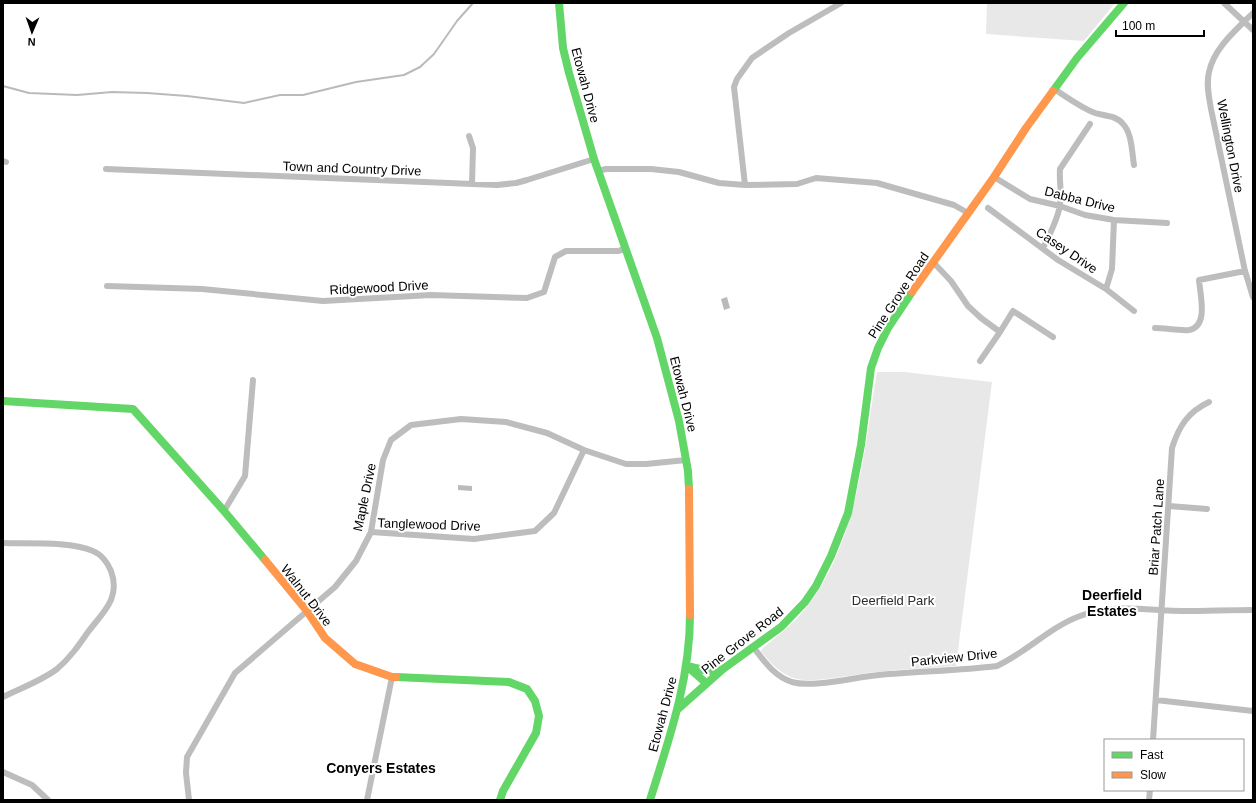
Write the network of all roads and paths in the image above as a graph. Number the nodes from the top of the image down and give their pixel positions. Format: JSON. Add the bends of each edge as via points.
{"nodes":[{"id":1,"x":559,"y":3,"type":"edge"},
{"id":2,"x":841,"y":3,"type":"edge"},
{"id":3,"x":1124,"y":3,"type":"edge"},
{"id":4,"x":1224,"y":3,"type":"edge"},
{"id":5,"x":1253,"y":14,"type":"edge"},
{"id":6,"x":1244,"y":22,"type":"junction"},
{"id":7,"x":1253,"y":30,"type":"edge"},
{"id":8,"x":1054,"y":89,"type":"junction"},
{"id":9,"x":1090,"y":124,"type":"dead end"},
{"id":10,"x":468,"y":136,"type":"dead end"},
{"id":11,"x":594,"y":160,"type":"junction"},
{"id":12,"x":1134,"y":165,"type":"dead end"},
{"id":13,"x":106,"y":169,"type":"dead end"},
{"id":14,"x":598,"y":171,"type":"junction"},
{"id":15,"x":994,"y":177,"type":"junction"},
{"id":16,"x":472,"y":184,"type":"junction"},
{"id":17,"x":745,"y":185,"type":"junction"},
{"id":18,"x":1060,"y":206,"type":"junction"},
{"id":19,"x":988,"y":208,"type":"dead end"},
{"id":20,"x":968,"y":213,"type":"junction"},
{"id":21,"x":1114,"y":220,"type":"junction"},
{"id":22,"x":1167,"y":223,"type":"dead end"},
{"id":23,"x":1043,"y":248,"type":"junction"},
{"id":24,"x":625,"y":249,"type":"junction"},
{"id":25,"x":933,"y":262,"type":"junction"},
{"id":26,"x":1245,"y":271,"type":"junction"},
{"id":27,"x":107,"y":286,"type":"dead end"},
{"id":28,"x":1106,"y":290,"type":"junction"},
{"id":29,"x":1253,"y":297,"type":"edge"},
{"id":30,"x":1134,"y":311,"type":"dead end"},
{"id":31,"x":1155,"y":328,"type":"dead end"},
{"id":32,"x":1000,"y":332,"type":"junction"},
{"id":33,"x":1053,"y":337,"type":"dead end"},
{"id":34,"x":980,"y":361,"type":"dead end"},
{"id":35,"x":253,"y":380,"type":"dead end"},
{"id":36,"x":3,"y":401,"type":"edge"},
{"id":37,"x":1209,"y":402,"type":"dead end"},
{"id":38,"x":584,"y":450,"type":"junction"},
{"id":39,"x":686,"y":460,"type":"junction"},
{"id":40,"x":1169,"y":506,"type":"junction"},
{"id":41,"x":1208,"y":508,"type":"dead end"},
{"id":42,"x":224,"y":511,"type":"junction"},
{"id":43,"x":371,"y":532,"type":"junction"},
{"id":44,"x":3,"y":543,"type":"edge"},
{"id":45,"x":1162,"y":610,"type":"junction"},
{"id":46,"x":1253,"y":610,"type":"edge"},
{"id":47,"x":307,"y":611,"type":"junction"},
{"id":48,"x":754,"y":648,"type":"junction"},
{"id":49,"x":687,"y":666,"type":"junction"},
{"id":50,"x":723,"y":669,"type":"junction"},
{"id":51,"x":392,"y":677,"type":"junction"},
{"id":52,"x":706,"y":683,"type":"junction"},
{"id":53,"x":3,"y":697,"type":"edge"},
{"id":54,"x":1156,"y":700,"type":"junction"},
{"id":55,"x":678,"y":709,"type":"junction"},
{"id":56,"x":1253,"y":711,"type":"edge"},
{"id":57,"x":1153,"y":739,"type":"edge"},
{"id":58,"x":3,"y":772,"type":"edge"},
{"id":59,"x":48,"y":800,"type":"edge"},
{"id":60,"x":189,"y":800,"type":"edge"},
{"id":61,"x":367,"y":800,"type":"edge"},
{"id":62,"x":500,"y":800,"type":"edge"},
{"id":63,"x":650,"y":800,"type":"edge"}],
"edges":[{"from":1,"to":11,"type":"street","name":"Etowah Drive","via":[[566,65]]},
{"from":2,"to":17,"type":"street","via":[[752,58],[737,79],[734,87]]},
{"from":3,"to":8,"type":"street","name":"Pine Grove Road"},
{"from":4,"to":6,"type":"street"},
{"from":5,"to":6,"type":"street","name":"Wellington Drive"},
{"from":6,"to":7,"type":"street"},
{"from":6,"to":26,"type":"street","name":"Wellington Drive","via":[[1222,44],[1208,73],[1208,83]]},
{"from":8,"to":12,"type":"street","via":[[1095,113],[1124,124]]},
{"from":8,"to":15,"type":"street","name":"Pine Grove Road"},
{"from":9,"to":18,"type":"street","via":[[1060,169]]},
{"from":10,"to":16,"type":"street","via":[[473,148]]},
{"from":11,"to":14,"type":"street","name":"Etowah Drive"},
{"from":11,"to":16,"type":"street","name":"Town and Country Drive","via":[[516,183]]},
{"from":13,"to":16,"type":"street","name":"Town and Country Drive"},
{"from":14,"to":17,"type":"street","via":[[651,169],[679,172],[720,183]]},
{"from":14,"to":24,"type":"street","name":"Etowah Drive"},
{"from":15,"to":18,"type":"street","name":"Dabba Drive","via":[[1030,198]]},
{"from":15,"to":20,"type":"street","name":"Pine Grove Road"},
{"from":17,"to":20,"type":"street","via":[[797,184],[816,178],[877,183],[954,205]]},
{"from":18,"to":21,"type":"street","name":"Dabba Drive","via":[[1086,215]]},
{"from":18,"to":23,"type":"street"},
{"from":19,"to":23,"type":"street","name":"Casey Drive"},
{"from":20,"to":25,"type":"street","name":"Pine Grove Road"},
{"from":21,"to":22,"type":"street","name":"Dabba Drive"},
{"from":21,"to":28,"type":"street","via":[[1112,269]]},
{"from":23,"to":28,"type":"street","name":"Casey Drive"},
{"from":24,"to":27,"type":"street","name":"Ridgewood Drive","via":[[566,251],[555,257],[544,292],[527,298],[431,295],[322,301],[202,289]]},
{"from":24,"to":39,"type":"street","name":"Etowah Drive","via":[[657,338]]},
{"from":25,"to":32,"type":"street","via":[[951,281],[968,306]]},
{"from":25,"to":48,"type":"street","name":"Pine Grove Road","via":[[888,328],[871,368],[850,504],[846,521],[831,556],[805,602],[781,627]]},
{"from":26,"to":29,"type":"street","name":"Wellington Drive"},
{"from":26,"to":31,"type":"street","via":[[1199,280],[1202,317],[1198,326],[1190,330]]},
{"from":28,"to":30,"type":"street","name":"Casey Drive"},
{"from":32,"to":33,"type":"street","via":[[1013,311]]},
{"from":32,"to":34,"type":"street"},
{"from":35,"to":42,"type":"street","via":[[245,476]]},
{"from":36,"to":42,"type":"street","name":"Walnut Drive","via":[[133,409]]},
{"from":37,"to":40,"type":"street","name":"Briar Patch Lane","via":[[1198,407],[1184,421],[1176,434],[1172,448]]},
{"from":38,"to":39,"type":"street","name":"Maple Drive","via":[[632,465]]},
{"from":38,"to":43,"type":"street","name":"Tanglewood Drive","via":[[554,513],[535,531],[474,538]]},
{"from":38,"to":43,"type":"street","name":"Maple Drive","via":[[547,433],[506,422],[461,419],[411,425],[391,440],[383,460]]},
{"from":39,"to":49,"type":"street","name":"Etowah Drive","via":[[690,504],[690,641]]},
{"from":40,"to":41,"type":"street"},
{"from":40,"to":45,"type":"street","name":"Briar Patch Lane"},
{"from":42,"to":47,"type":"street","name":"Walnut Drive"},
{"from":43,"to":47,"type":"street","name":"Maple Drive","via":[[356,561],[339,582]]},
{"from":44,"to":53,"type":"street","via":[[48,544],[87,549],[100,555],[110,566],[114,579],[114,593],[105,612],[70,657],[41,678]]},
{"from":45,"to":46,"type":"street","name":"Parkview Drive"},
{"from":45,"to":48,"type":"street","name":"Parkview Drive","via":[[1113,609],[1081,615],[997,666],[878,675],[813,684],[784,679],[771,669]]},
{"from":45,"to":54,"type":"street","name":"Briar Patch Lane"},
{"from":47,"to":51,"type":"street","name":"Walnut Drive","via":[[325,638],[355,664]]},
{"from":47,"to":60,"type":"street","name":"Maple Drive","via":[[235,673],[186,757]]},
{"from":48,"to":50,"type":"street","name":"Pine Grove Road"},
{"from":49,"to":50,"type":"street","via":[[708,671]]},
{"from":49,"to":52,"type":"street"},
{"from":49,"to":55,"type":"street","name":"Etowah Drive"},
{"from":50,"to":52,"type":"street","name":"Pine Grove Road"},
{"from":51,"to":61,"type":"street"},
{"from":51,"to":62,"type":"street","name":"Walnut Drive","via":[[509,682],[527,689],[535,701],[539,716],[536,732]]},
{"from":52,"to":55,"type":"street","name":"Pine Grove Road"},
{"from":54,"to":56,"type":"street"},
{"from":54,"to":57,"type":"street","name":"Briar Patch Lane"},
{"from":55,"to":63,"type":"street","name":"Etowah Drive"},
{"from":58,"to":59,"type":"street","via":[[32,785]]}]}
